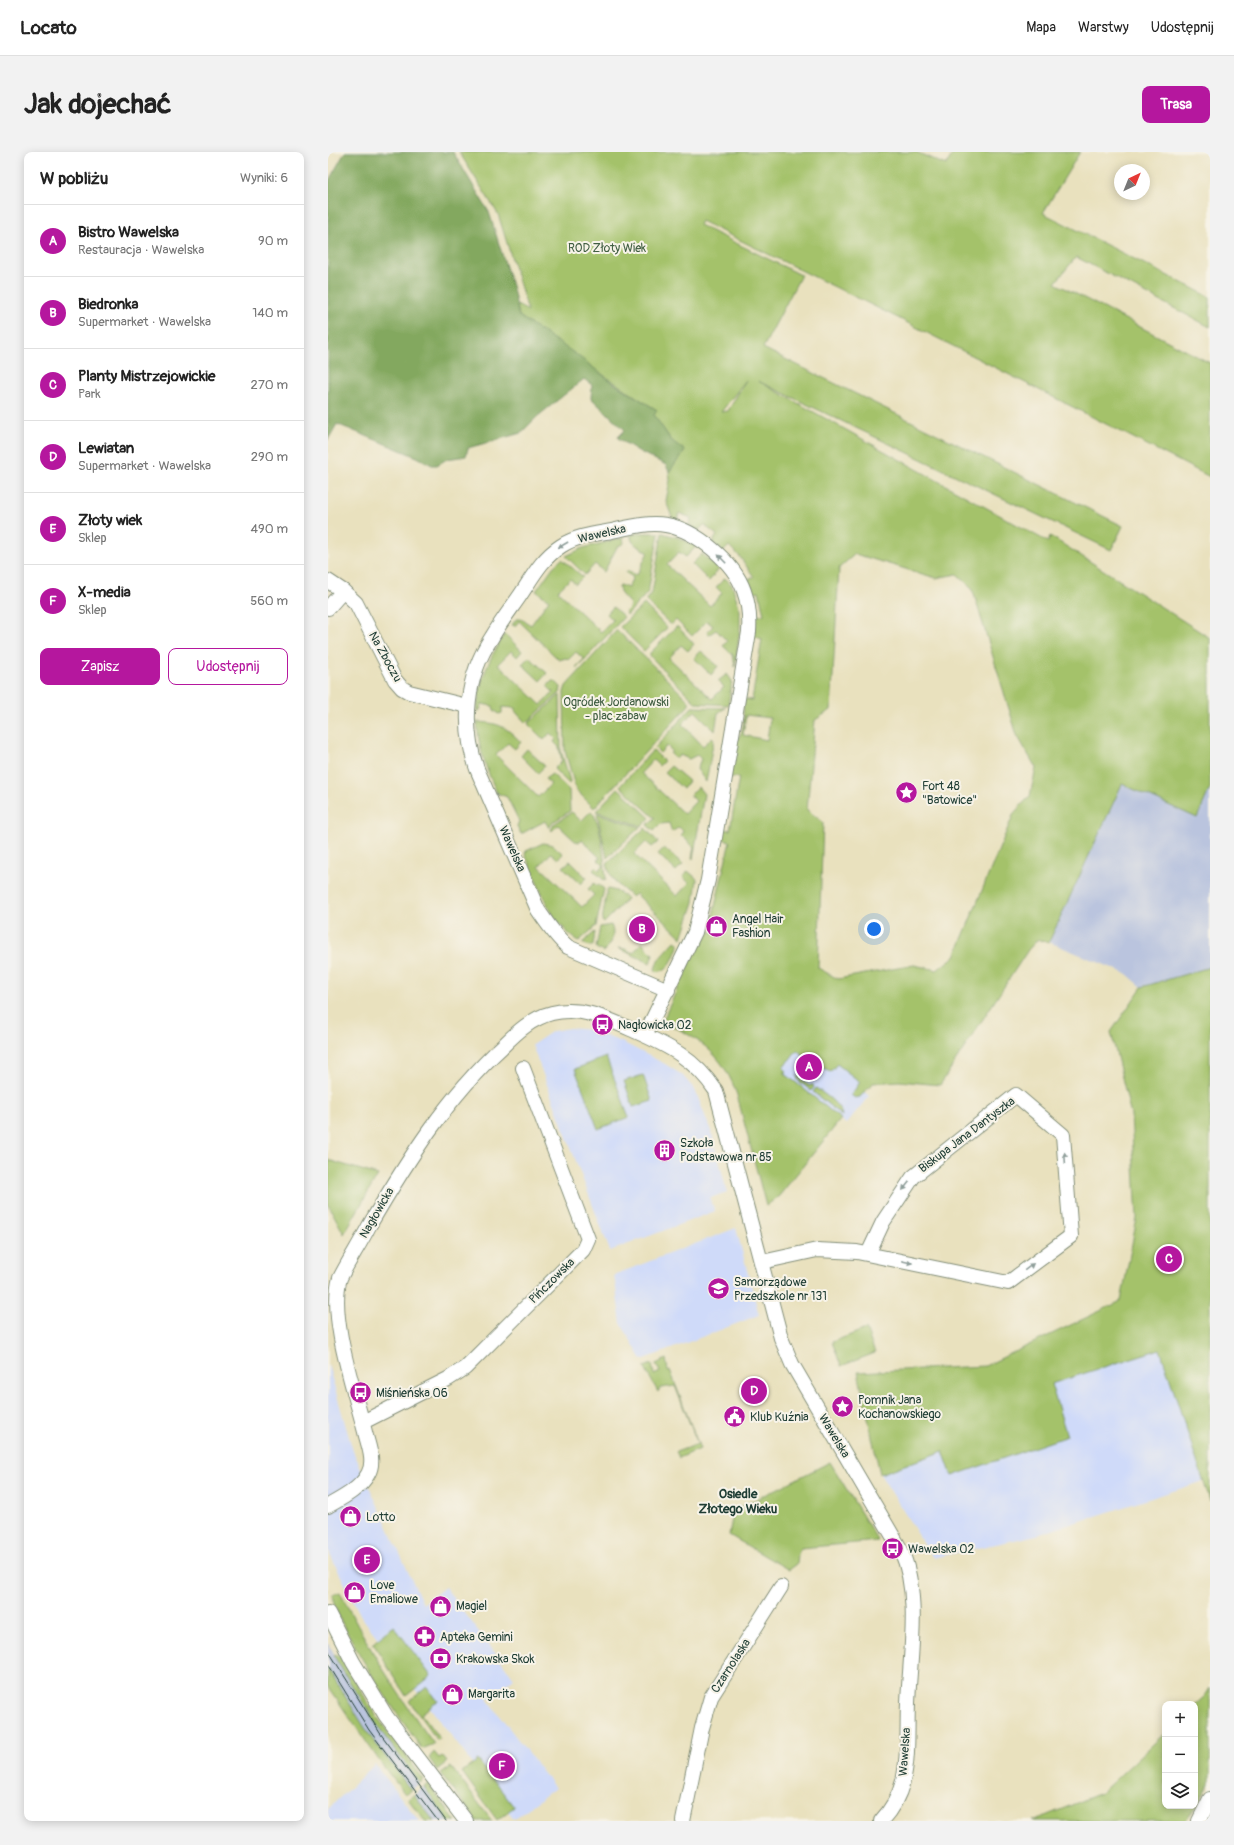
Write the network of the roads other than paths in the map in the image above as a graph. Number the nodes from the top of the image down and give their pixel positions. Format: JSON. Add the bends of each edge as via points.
{"nodes":[{"id":1,"x":328,"y":580,"type":"edge"},
{"id":2,"x":343,"y":591,"type":"junction"},
{"id":3,"x":328,"y":608,"type":"edge"},
{"id":4,"x":467,"y":706,"type":"junction"},
{"id":5,"x":668,"y":990,"type":"junction"},
{"id":6,"x":609,"y":1019,"type":"joint"},
{"id":7,"x":645,"y":1035,"type":"junction"},
{"id":8,"x":523,"y":1068,"type":"dead end"},
{"id":9,"x":868,"y":1254,"type":"junction"},
{"id":10,"x":762,"y":1262,"type":"junction"},
{"id":11,"x":363,"y":1422,"type":"junction"},
{"id":12,"x":328,"y":1506,"type":"edge"},
{"id":13,"x":781,"y":1587,"type":"dead end"},
{"id":14,"x":328,"y":1613,"type":"edge"},
{"id":15,"x":1210,"y":1799,"type":"edge"},
{"id":16,"x":466,"y":1821,"type":"edge"},
{"id":17,"x":683,"y":1821,"type":"edge"},
{"id":18,"x":882,"y":1821,"type":"edge"},
{"id":19,"x":1199,"y":1821,"type":"edge"}],
"edges":[{"from":1,"to":2,"type":"street","name":"Na Zboczu"},
{"from":2,"to":3,"type":"street"},
{"from":2,"to":4,"type":"street","name":"Na Zboczu","via":[[356,603],[395,680],[402,688]]},
{"from":4,"to":5,"type":"street","name":"Wawelska","via":[[467,733],[476,770],[538,910],[548,925],[568,947]]},
{"from":5,"to":4,"type":"street","name":"Wawelska","one_way":true,"via":[[695,932],[708,880],[749,632],[750,610],[744,590],[732,570],[702,541],[674,527],[650,524],[589,535],[561,546],[540,565],[526,584],[481,656]]},
{"from":5,"to":7,"type":"street","name":"Wawelska"},
{"from":6,"to":7,"type":"street","name":"Wawelska"},
{"from":6,"to":11,"type":"street","name":"Nagłowicka","via":[[595,1014],[565,1012],[551,1014],[528,1024],[478,1068],[462,1086],[431,1126],[391,1188],[346,1267],[336,1292],[334,1314]]},
{"from":7,"to":10,"type":"street","name":"Wawelska","via":[[679,1052],[694,1063],[707,1076],[716,1091]]},
{"from":8,"to":11,"type":"street","name":"Pińczowska","via":[[588,1239],[583,1250],[465,1368]]},
{"from":9,"to":9,"type":"street","name":"Biskupa Jana Dantyszka","one_way":true,"via":[[1008,1283],[1071,1236],[1063,1135],[1016,1095],[913,1177],[883,1222]]},
{"from":9,"to":10,"type":"street","name":"Biskupa Jana Dantyszka","via":[[833,1249],[818,1250]]},
{"from":10,"to":18,"type":"street","name":"Wawelska","via":[[780,1332],[792,1364],[901,1550],[909,1571],[912,1628],[904,1771],[896,1802]]},
{"from":11,"to":12,"type":"street","name":"Nagłowicka","via":[[372,1464],[368,1474],[348,1494]]},
{"from":13,"to":17,"type":"street","name":"Czarnolaska","via":[[711,1697]]},
{"from":14,"to":16,"type":"street","via":[[353,1662],[386,1716]]},
{"from":15,"to":19,"type":"street"}]}
